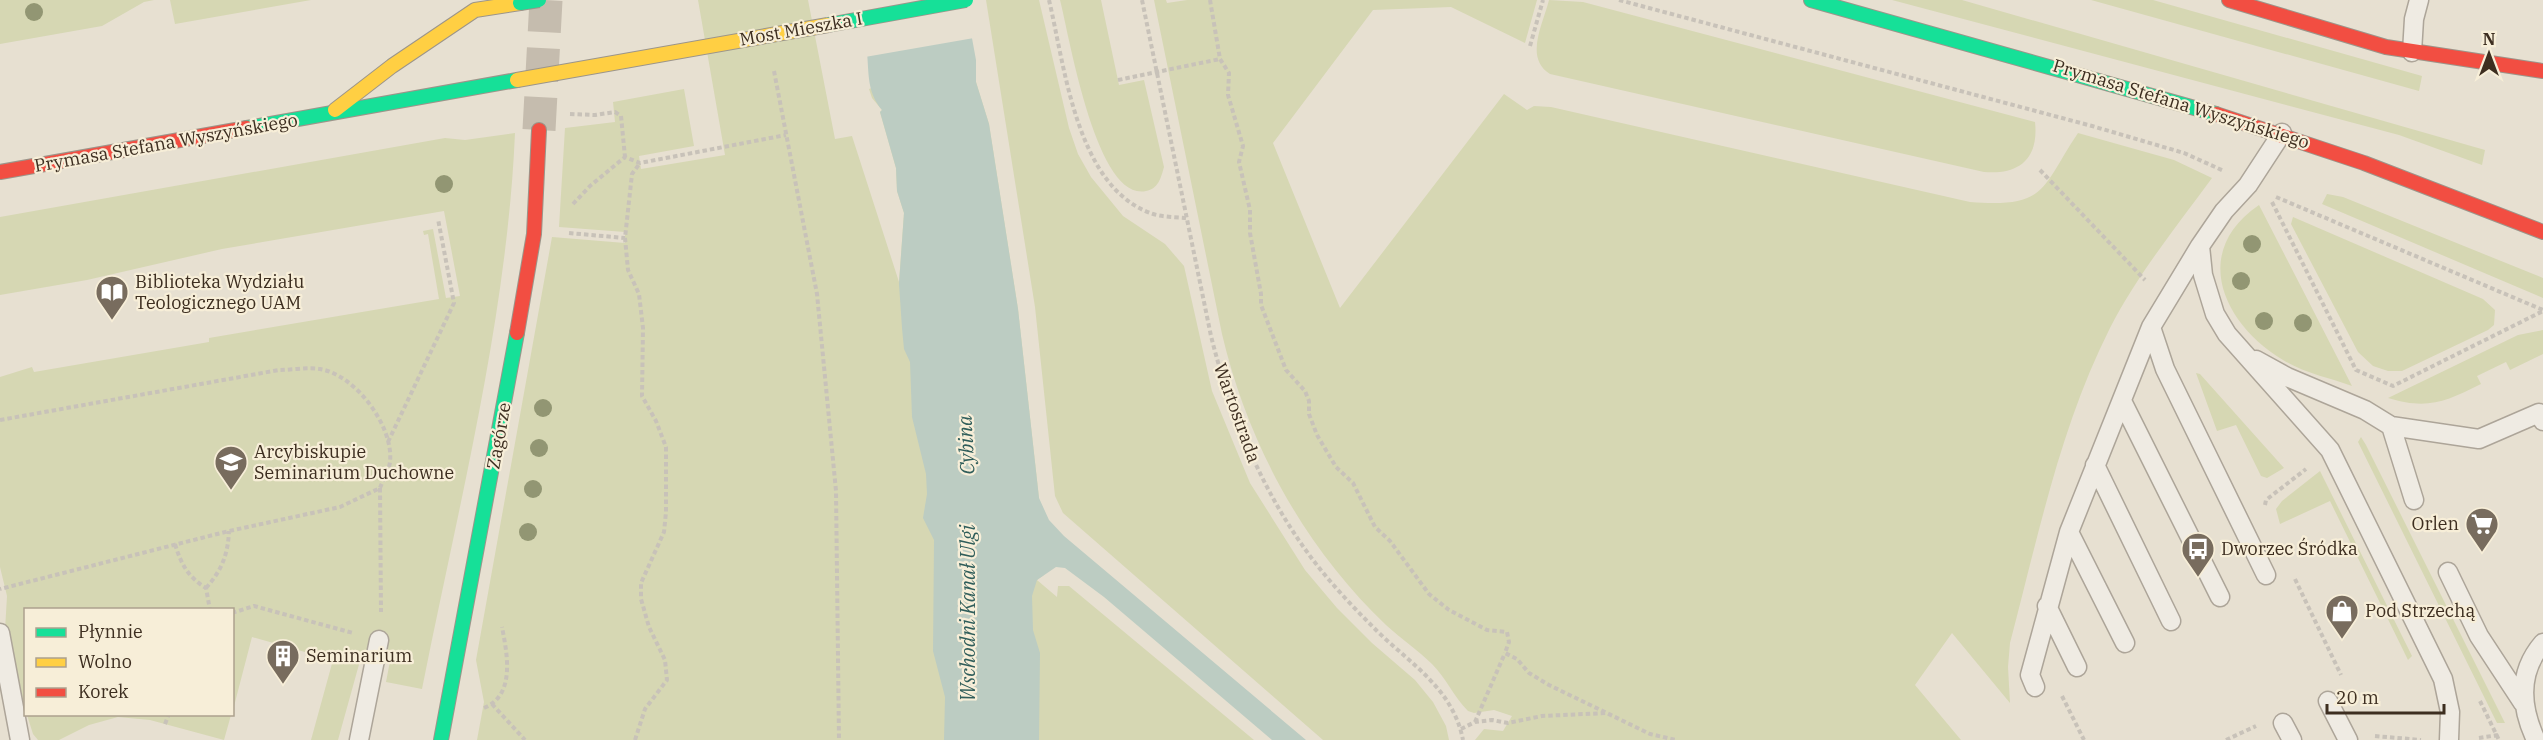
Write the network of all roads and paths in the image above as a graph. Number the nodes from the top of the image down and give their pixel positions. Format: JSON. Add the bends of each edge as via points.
{"nodes":[{"id":1,"x":539,"y":0,"type":"edge"},
{"id":2,"x":966,"y":0,"type":"edge"},
{"id":3,"x":1049,"y":0,"type":"edge"},
{"id":4,"x":1142,"y":0,"type":"edge"},
{"id":5,"x":1210,"y":0,"type":"edge"},
{"id":6,"x":1543,"y":0,"type":"edge"},
{"id":7,"x":1619,"y":0,"type":"edge"},
{"id":8,"x":1811,"y":0,"type":"edge"},
{"id":9,"x":2229,"y":0,"type":"edge"},
{"id":10,"x":2419,"y":0,"type":"edge"},
{"id":11,"x":1530,"y":46,"type":"dead end"},
{"id":12,"x":2412,"y":52,"type":"junction"},
{"id":13,"x":636,"y":58,"type":"joint"},
{"id":14,"x":1220,"y":59,"type":"junction"},
{"id":15,"x":774,"y":68,"type":"dead end"},
{"id":16,"x":2543,"y":71,"type":"edge"},
{"id":17,"x":1157,"y":72,"type":"junction"},
{"id":18,"x":1118,"y":80,"type":"dead end"},
{"id":19,"x":331,"y":113,"type":"junction"},
{"id":20,"x":595,"y":115,"type":"dead end"},
{"id":21,"x":539,"y":130,"type":"tunnel mouth"},
{"id":22,"x":2282,"y":133,"type":"junction"},
{"id":23,"x":786,"y":135,"type":"junction"},
{"id":24,"x":625,"y":157,"type":"junction"},
{"id":25,"x":640,"y":163,"type":"junction"},
{"id":26,"x":2040,"y":170,"type":"dead end"},
{"id":27,"x":0,"y":172,"type":"edge"},
{"id":28,"x":2248,"y":185,"type":"junction"},
{"id":29,"x":1186,"y":218,"type":"junction"},
{"id":30,"x":438,"y":219,"type":"dead end"},
{"id":31,"x":2543,"y":232,"type":"edge"},
{"id":32,"x":534,"y":234,"type":"junction"},
{"id":33,"x":580,"y":234,"type":"dead end"},
{"id":34,"x":625,"y":238,"type":"junction"},
{"id":35,"x":2200,"y":246,"type":"junction"},
{"id":36,"x":2166,"y":302,"type":"junction"},
{"id":37,"x":2543,"y":310,"type":"edge"},
{"id":38,"x":2151,"y":327,"type":"junction"},
{"id":39,"x":2236,"y":344,"type":"junction"},
{"id":40,"x":2122,"y":401,"type":"junction"},
{"id":41,"x":0,"y":420,"type":"edge"},
{"id":42,"x":2543,"y":421,"type":"edge"},
{"id":43,"x":2391,"y":426,"type":"junction"},
{"id":44,"x":387,"y":442,"type":"junction"},
{"id":45,"x":2095,"y":465,"type":"junction"},
{"id":46,"x":380,"y":488,"type":"junction"},
{"id":47,"x":2414,"y":500,"type":"dead end"},
{"id":48,"x":229,"y":531,"type":"junction"},
{"id":49,"x":2069,"y":532,"type":"junction"},
{"id":50,"x":175,"y":544,"type":"junction"},
{"id":51,"x":2448,"y":572,"type":"dead end"},
{"id":52,"x":2266,"y":575,"type":"dead end"},
{"id":53,"x":2294,"y":577,"type":"dead end"},
{"id":54,"x":206,"y":588,"type":"junction"},
{"id":55,"x":0,"y":589,"type":"edge"},
{"id":56,"x":2220,"y":597,"type":"dead end"},
{"id":57,"x":2047,"y":606,"type":"junction"},
{"id":58,"x":210,"y":608,"type":"edge"},
{"id":59,"x":234,"y":612,"type":"edge"},
{"id":60,"x":2171,"y":621,"type":"dead end"},
{"id":61,"x":0,"y":633,"type":"edge"},
{"id":62,"x":379,"y":640,"type":"junction"},
{"id":63,"x":2543,"y":643,"type":"edge"},
{"id":64,"x":2125,"y":644,"type":"dead end"},
{"id":65,"x":1505,"y":653,"type":"junction"},
{"id":66,"x":2077,"y":667,"type":"dead end"},
{"id":67,"x":2345,"y":683,"type":"dead end"},
{"id":68,"x":2036,"y":687,"type":"dead end"},
{"id":69,"x":2328,"y":700,"type":"dead end"},
{"id":70,"x":2523,"y":703,"type":"junction"},
{"id":71,"x":492,"y":704,"type":"dead end"},
{"id":72,"x":1609,"y":713,"type":"junction"},
{"id":73,"x":168,"y":716,"type":"edge"},
{"id":74,"x":1475,"y":722,"type":"junction"},
{"id":75,"x":2283,"y":723,"type":"dead end"},
{"id":76,"x":165,"y":724,"type":"dead end"},
{"id":77,"x":1461,"y":729,"type":"junction"},
{"id":78,"x":2372,"y":735,"type":"dead end"},
{"id":79,"x":20,"y":740,"type":"edge"},
{"id":80,"x":359,"y":740,"type":"edge"},
{"id":81,"x":441,"y":740,"type":"edge"},
{"id":82,"x":525,"y":740,"type":"edge"},
{"id":83,"x":635,"y":740,"type":"edge"},
{"id":84,"x":839,"y":740,"type":"edge"},
{"id":85,"x":1463,"y":740,"type":"edge"},
{"id":86,"x":1676,"y":740,"type":"edge"},
{"id":87,"x":2292,"y":740,"type":"edge"},
{"id":88,"x":2348,"y":740,"type":"edge"},
{"id":89,"x":2422,"y":740,"type":"edge"},
{"id":90,"x":2449,"y":740,"type":"edge"},
{"id":91,"x":2536,"y":740,"type":"edge"}],
"edges":[{"from":1,"to":19,"type":"street","name":"Prymasa Stefana Wyszyńskiego","bridge":true,"via":[[476,10]]},
{"from":2,"to":13,"type":"street","name":"Most Mieszka I","bridge":true},
{"from":3,"to":29,"type":"path","via":[[1090,155],[1114,190],[1150,213]]},
{"from":4,"to":17,"type":"path","name":"Wartostrada"},
{"from":5,"to":14,"type":"path"},
{"from":6,"to":11,"type":"path"},
{"from":7,"to":28,"type":"path","via":[[2184,153]]},
{"from":8,"to":22,"type":"street","name":"Prymasa Stefana Wyszyńskiego","via":[[2070,70]]},
{"from":9,"to":12,"type":"street"},
{"from":10,"to":12,"type":"lane"},
{"from":12,"to":16,"type":"street"},
{"from":13,"to":19,"type":"street","name":"Prymasa Stefana Wyszyńskiego","bridge":true},
{"from":14,"to":17,"type":"path"},
{"from":14,"to":65,"type":"path","via":[[1228,73],[1228,95],[1243,146],[1239,162],[1250,210],[1261,305],[1286,370],[1305,391],[1317,435],[1336,467],[1353,483],[1375,527],[1429,594],[1486,630],[1507,632]]},
{"from":15,"to":23,"type":"path"},
{"from":17,"to":18,"type":"path"},
{"from":17,"to":29,"type":"path","name":"Wartostrada"},
{"from":19,"to":27,"type":"street","name":"Prymasa Stefana Wyszyńskiego"},
{"from":20,"to":24,"type":"path","via":[[615,112],[621,116]]},
{"from":21,"to":32,"type":"street","name":"Zagórze"},
{"from":22,"to":28,"type":"lane"},
{"from":22,"to":31,"type":"street","name":"Prymasa Stefana Wyszyńskiego","via":[[2457,195]]},
{"from":23,"to":25,"type":"path"},
{"from":23,"to":84,"type":"path","via":[[818,294],[836,490]]},
{"from":24,"to":25,"type":"path"},
{"from":24,"to":32,"type":"path","via":[[572,205],[556,232]]},
{"from":25,"to":34,"type":"path","via":[[632,174]]},
{"from":26,"to":36,"type":"path"},
{"from":28,"to":35,"type":"lane"},
{"from":29,"to":77,"type":"path","name":"Wartostrada","via":[[1218,364],[1233,411],[1262,476],[1313,559],[1379,632],[1434,682]]},
{"from":30,"to":44,"type":"path","via":[[454,303]]},
{"from":32,"to":81,"type":"street","name":"Zagórze","via":[[500,437]]},
{"from":33,"to":34,"type":"path"},
{"from":34,"to":83,"type":"path","via":[[628,270],[639,294],[643,328],[642,396],[666,447],[664,532],[641,583],[641,599],[665,660],[667,680],[645,709]]},
{"from":35,"to":36,"type":"lane"},
{"from":35,"to":39,"type":"lane","via":[[2210,303]]},
{"from":36,"to":38,"type":"lane"},
{"from":37,"to":37,"type":"path","via":[[2268,194],[2356,370],[2393,386]]},
{"from":38,"to":40,"type":"lane"},
{"from":38,"to":52,"type":"lane","via":[[2165,369]]},
{"from":39,"to":43,"type":"lane","via":[[2255,360],[2287,377],[2365,410]]},
{"from":39,"to":90,"type":"lane","via":[[2330,450],[2443,679],[2450,712]]},
{"from":40,"to":45,"type":"lane"},
{"from":40,"to":56,"type":"lane"},
{"from":41,"to":44,"type":"path","via":[[279,370],[321,369],[350,381],[371,404]]},
{"from":42,"to":43,"type":"lane","via":[[2539,413],[2479,439]]},
{"from":43,"to":47,"type":"lane"},
{"from":44,"to":46,"type":"path","via":[[390,463]]},
{"from":45,"to":49,"type":"lane"},
{"from":45,"to":60,"type":"lane"},
{"from":46,"to":48,"type":"path","via":[[340,507]]},
{"from":46,"to":62,"type":"path"},
{"from":48,"to":50,"type":"path"},
{"from":48,"to":54,"type":"path","via":[[228,553]]},
{"from":49,"to":57,"type":"lane"},
{"from":49,"to":64,"type":"lane"},
{"from":50,"to":54,"type":"path","via":[[181,564],[194,581]]},
{"from":50,"to":55,"type":"path"},
{"from":51,"to":70,"type":"lane","via":[[2479,636]]},
{"from":53,"to":67,"type":"path"},
{"from":54,"to":58,"type":"path"},
{"from":57,"to":66,"type":"lane"},
{"from":57,"to":68,"type":"lane","via":[[2030,675]]},
{"from":59,"to":62,"type":"path","via":[[254,606]]},
{"from":61,"to":79,"type":"lane"},
{"from":62,"to":80,"type":"lane"},
{"from":63,"to":70,"type":"lane","via":[[2530,658]]},
{"from":65,"to":72,"type":"path","via":[[1549,685]]},
{"from":65,"to":74,"type":"path"},
{"from":69,"to":88,"type":"lane"},
{"from":70,"to":91,"type":"lane"},
{"from":71,"to":82,"type":"path"},
{"from":72,"to":74,"type":"path","via":[[1542,716],[1508,723]]},
{"from":72,"to":86,"type":"path","via":[[1650,734]]},
{"from":73,"to":76,"type":"path"},
{"from":74,"to":77,"type":"path"},
{"from":75,"to":87,"type":"lane"},
{"from":77,"to":85,"type":"path","name":"Wartostrada"},
{"from":78,"to":89,"type":"path"}]}
